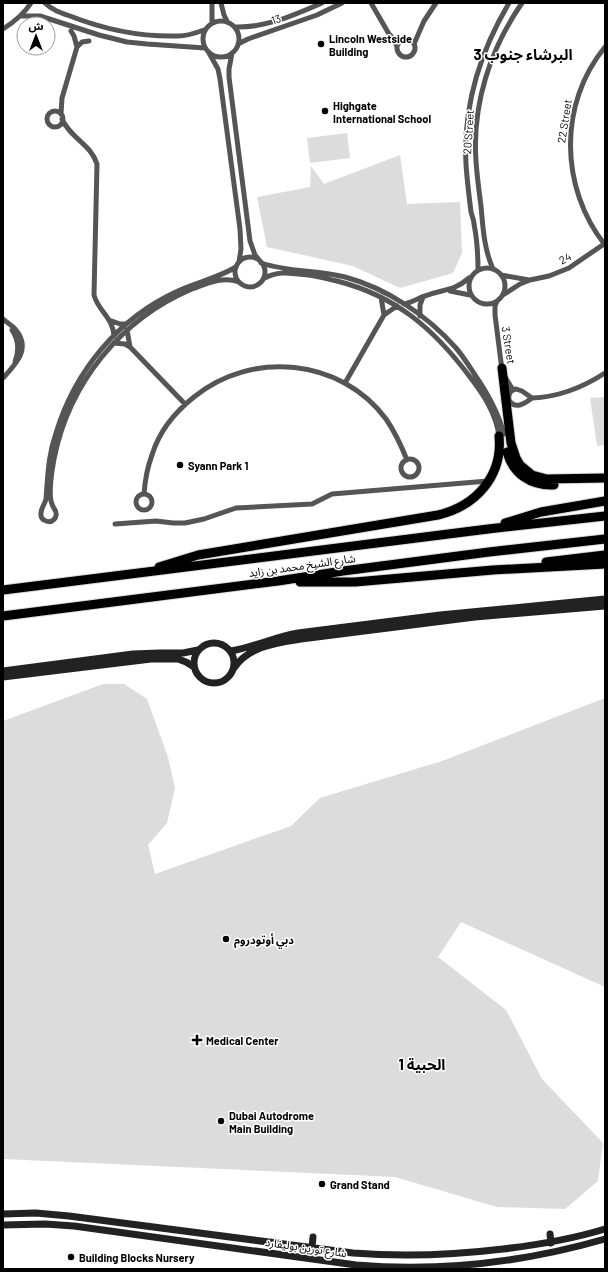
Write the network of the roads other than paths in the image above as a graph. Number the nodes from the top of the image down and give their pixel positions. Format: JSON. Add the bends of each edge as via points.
{"nodes":[{"id":1,"x":31,"y":3,"type":"edge"},
{"id":2,"x":45,"y":3,"type":"edge"},
{"id":3,"x":212,"y":3,"type":"edge"},
{"id":4,"x":221,"y":3,"type":"edge"},
{"id":5,"x":322,"y":3,"type":"edge"},
{"id":6,"x":342,"y":3,"type":"edge"},
{"id":7,"x":436,"y":3,"type":"edge"},
{"id":8,"x":509,"y":3,"type":"edge"},
{"id":9,"x":522,"y":3,"type":"edge"},
{"id":10,"x":370,"y":4,"type":"edge"},
{"id":11,"x":21,"y":16,"type":"edge"},
{"id":12,"x":16,"y":20,"type":"edge"},
{"id":13,"x":56,"y":21,"type":"edge"},
{"id":14,"x":212,"y":22,"type":"junction"},
{"id":15,"x":228,"y":22,"type":"junction"},
{"id":16,"x":235,"y":27,"type":"junction"},
{"id":17,"x":3,"y":29,"type":"edge"},
{"id":18,"x":204,"y":30,"type":"junction"},
{"id":19,"x":71,"y":31,"type":"dead end"},
{"id":20,"x":391,"y":36,"type":"junction"},
{"id":21,"x":404,"y":40,"type":"junction"},
{"id":22,"x":89,"y":41,"type":"dead end"},
{"id":23,"x":238,"y":44,"type":"junction"},
{"id":24,"x":414,"y":44,"type":"junction"},
{"id":25,"x":77,"y":47,"type":"junction"},
{"id":26,"x":605,"y":47,"type":"edge"},
{"id":27,"x":205,"y":48,"type":"junction"},
{"id":28,"x":397,"y":48,"type":"junction"},
{"id":29,"x":209,"y":53,"type":"junction"},
{"id":30,"x":232,"y":53,"type":"junction"},
{"id":31,"x":62,"y":98,"type":"junction"},
{"id":32,"x":52,"y":111,"type":"junction"},
{"id":33,"x":62,"y":116,"type":"junction"},
{"id":34,"x":55,"y":126,"type":"junction"},
{"id":35,"x":68,"y":130,"type":"junction"},
{"id":36,"x":605,"y":245,"type":"edge"},
{"id":37,"x":239,"y":262,"type":"junction"},
{"id":38,"x":261,"y":262,"type":"junction"},
{"id":39,"x":236,"y":268,"type":"junction"},
{"id":40,"x":493,"y":269,"type":"junction"},
{"id":41,"x":478,"y":270,"type":"junction"},
{"id":42,"x":501,"y":275,"type":"junction"},
{"id":43,"x":471,"y":276,"type":"junction"},
{"id":44,"x":263,"y":279,"type":"junction"},
{"id":45,"x":530,"y":280,"type":"junction"},
{"id":46,"x":239,"y":282,"type":"junction"},
{"id":47,"x":447,"y":291,"type":"junction"},
{"id":48,"x":470,"y":295,"type":"junction"},
{"id":49,"x":503,"y":295,"type":"junction"},
{"id":50,"x":424,"y":296,"type":"junction"},
{"id":51,"x":381,"y":297,"type":"junction"},
{"id":52,"x":497,"y":302,"type":"junction"},
{"id":53,"x":404,"y":304,"type":"junction"},
{"id":54,"x":397,"y":306,"type":"junction"},
{"id":55,"x":384,"y":315,"type":"junction"},
{"id":56,"x":420,"y":316,"type":"junction"},
{"id":57,"x":110,"y":320,"type":"junction"},
{"id":58,"x":5,"y":321,"type":"edge"},
{"id":59,"x":126,"y":324,"type":"junction"},
{"id":60,"x":127,"y":330,"type":"junction"},
{"id":61,"x":114,"y":336,"type":"junction"},
{"id":62,"x":114,"y":343,"type":"junction"},
{"id":63,"x":130,"y":347,"type":"junction"},
{"id":64,"x":502,"y":368,"type":"junction"},
{"id":65,"x":605,"y":373,"type":"edge"},
{"id":66,"x":3,"y":378,"type":"edge"},
{"id":67,"x":345,"y":383,"type":"junction"},
{"id":68,"x":514,"y":390,"type":"junction"},
{"id":69,"x":532,"y":398,"type":"junction"},
{"id":70,"x":185,"y":404,"type":"junction"},
{"id":71,"x":502,"y":435,"type":"junction"},
{"id":72,"x":407,"y":460,"type":"dead end"},
{"id":73,"x":605,"y":479,"type":"edge"},
{"id":74,"x":488,"y":481,"type":"junction"},
{"id":75,"x":144,"y":494,"type":"dead end"},
{"id":76,"x":605,"y":501,"type":"edge"},
{"id":77,"x":605,"y":516,"type":"edge"},
{"id":78,"x":115,"y":524,"type":"dead end"},
{"id":79,"x":488,"y":529,"type":"junction"},
{"id":80,"x":605,"y":539,"type":"edge"},
{"id":81,"x":605,"y":555,"type":"edge"},
{"id":82,"x":605,"y":564,"type":"edge"},
{"id":83,"x":493,"y":570,"type":"junction"},
{"id":84,"x":140,"y":573,"type":"junction"},
{"id":85,"x":278,"y":581,"type":"junction"},
{"id":86,"x":3,"y":590,"type":"edge"},
{"id":87,"x":605,"y":600,"type":"edge"},
{"id":88,"x":605,"y":606,"type":"edge"},
{"id":89,"x":3,"y":616,"type":"edge"},
{"id":90,"x":198,"y":650,"type":"junction"},
{"id":91,"x":230,"y":651,"type":"junction"},
{"id":92,"x":194,"y":667,"type":"junction"},
{"id":93,"x":234,"y":668,"type":"junction"},
{"id":94,"x":3,"y":671,"type":"edge"},
{"id":95,"x":3,"y":677,"type":"edge"},
{"id":96,"x":3,"y":1214,"type":"edge"},
{"id":97,"x":83,"y":1218,"type":"junction"},
{"id":98,"x":3,"y":1225,"type":"edge"},
{"id":99,"x":74,"y":1226,"type":"junction"},
{"id":100,"x":605,"y":1229,"type":"edge"},
{"id":101,"x":173,"y":1230,"type":"junction"},
{"id":102,"x":550,"y":1234,"type":"dead end"},
{"id":103,"x":313,"y":1237,"type":"dead end"},
{"id":104,"x":166,"y":1238,"type":"junction"},
{"id":105,"x":605,"y":1239,"type":"edge"},
{"id":106,"x":551,"y":1242,"type":"junction"},
{"id":107,"x":312,"y":1247,"type":"junction"},
{"id":108,"x":454,"y":1254,"type":"junction"},
{"id":109,"x":444,"y":1255,"type":"junction"},
{"id":110,"x":485,"y":1263,"type":"junction"},
{"id":111,"x":417,"y":1268,"type":"edge"},
{"id":112,"x":447,"y":1268,"type":"edge"},
{"id":113,"x":457,"y":1268,"type":"edge"},
{"id":114,"x":477,"y":1269,"type":"edge"}],
"edges":[{"from":1,"to":11,"type":"street"},
{"from":2,"to":18,"type":"street","via":[[74,18],[120,31],[186,36]]},
{"from":3,"to":14,"type":"street"},
{"from":4,"to":15,"type":"street"},
{"from":5,"to":16,"type":"street","name":"13","via":[[267,24]]},
{"from":6,"to":23,"type":"street","name":"13"},
{"from":7,"to":24,"type":"street","via":[[424,21]]},
{"from":8,"to":41,"type":"street","name":"20 Street","via":[[493,30],[482,57],[468,121],[466,164]]},
{"from":9,"to":40,"type":"street","name":"20 Street","via":[[506,28],[490,64],[477,122],[477,169],[485,241]]},
{"from":10,"to":20,"type":"street"},
{"from":12,"to":17,"type":"street"},
{"from":13,"to":27,"type":"street","via":[[99,36],[127,42]]},
{"from":14,"to":15,"type":"street"},
{"from":14,"to":18,"type":"street"},
{"from":15,"to":16,"type":"street"},
{"from":16,"to":23,"type":"street","via":[[238,32]]},
{"from":18,"to":27,"type":"street","via":[[202,39]]},
{"from":19,"to":25,"type":"street"},
{"from":20,"to":21,"type":"street"},
{"from":20,"to":28,"type":"street"},
{"from":21,"to":24,"type":"street","via":[[410,40]]},
{"from":21,"to":28,"type":"street"},
{"from":22,"to":25,"type":"street","via":[[82,42]]},
{"from":23,"to":30,"type":"street"},
{"from":24,"to":28,"type":"street","via":[[415,52],[409,57],[400,55]]},
{"from":25,"to":31,"type":"street"},
{"from":26,"to":36,"type":"street","name":"22 Street","via":[[590,68],[578,98],[571,128],[570,150],[578,196],[590,223]]},
{"from":27,"to":29,"type":"street"},
{"from":29,"to":30,"type":"street","via":[[220,57]]},
{"from":29,"to":37,"type":"street","via":[[220,78],[240,229]]},
{"from":30,"to":38,"type":"street","via":[[229,69],[250,241],[255,255]]},
{"from":31,"to":32,"type":"street"},
{"from":31,"to":33,"type":"street"},
{"from":32,"to":33,"type":"street","via":[[57,111]]},
{"from":32,"to":34,"type":"street","via":[[48,114],[47,121]]},
{"from":33,"to":34,"type":"street","via":[[61,123]]},
{"from":33,"to":35,"type":"street"},
{"from":34,"to":35,"type":"street"},
{"from":35,"to":57,"type":"street","via":[[92,153],[97,164],[94,295],[96,302]]},
{"from":36,"to":45,"type":"street","name":"24","via":[[565,270]]},
{"from":37,"to":38,"type":"street","via":[[250,257]]},
{"from":37,"to":39,"type":"street"},
{"from":38,"to":44,"type":"street","via":[[265,270]]},
{"from":38,"to":53,"type":"street","via":[[278,268],[319,272],[351,279],[384,292]]},
{"from":39,"to":46,"type":"street"},
{"from":39,"to":59,"type":"street","via":[[158,301]]},
{"from":40,"to":41,"type":"street"},
{"from":40,"to":42,"type":"street"},
{"from":41,"to":43,"type":"street"},
{"from":42,"to":45,"type":"street","name":"24"},
{"from":42,"to":49,"type":"street","via":[[505,288]]},
{"from":43,"to":47,"type":"street"},
{"from":43,"to":48,"type":"street","via":[[468,289]]},
{"from":44,"to":46,"type":"street","via":[[258,285],[251,287]]},
{"from":44,"to":51,"type":"street","via":[[272,274],[282,273],[316,276]]},
{"from":45,"to":49,"type":"street","name":"24"},
{"from":46,"to":60,"type":"street","via":[[220,280],[184,293],[154,309]]},
{"from":47,"to":48,"type":"street"},
{"from":47,"to":50,"type":"street"},
{"from":48,"to":52,"type":"street","via":[[479,303]]},
{"from":49,"to":52,"type":"street"},
{"from":50,"to":53,"type":"street"},
{"from":50,"to":56,"type":"street"},
{"from":51,"to":54,"type":"street"},
{"from":51,"to":55,"type":"street"},
{"from":52,"to":64,"type":"street","name":"3 Street","via":[[495,315]]},
{"from":53,"to":56,"type":"street"},
{"from":54,"to":55,"type":"street"},
{"from":54,"to":71,"type":"street","via":[[419,321],[449,350],[485,398]]},
{"from":55,"to":67,"type":"street"},
{"from":56,"to":71,"type":"street","via":[[440,331],[464,358],[493,403]]},
{"from":57,"to":59,"type":"street"},
{"from":57,"to":61,"type":"street"},
{"from":58,"to":66,"type":"street","via":[[14,333],[18,345],[12,369]]},
{"from":59,"to":61,"type":"street"},
{"from":60,"to":62,"type":"street"},
{"from":60,"to":63,"type":"street"},
{"from":61,"to":62,"type":"street","via":[[82,374],[60,419],[48,468],[46,500],[40,514],[44,520],[51,521],[56,516],[51,501],[51,476],[67,415],[89,373]]},
{"from":62,"to":63,"type":"street"},
{"from":63,"to":70,"type":"street"},
{"from":64,"to":68,"type":"street","name":"3 Street"},
{"from":64,"to":73,"type":"highway","via":[[511,443],[520,465],[532,475],[547,479]]},
{"from":65,"to":69,"type":"street","name":"3 Street","via":[[592,382],[563,394]]},
{"from":67,"to":70,"type":"street","via":[[322,373],[298,368],[255,368],[226,377],[204,388]]},
{"from":67,"to":72,"type":"street","via":[[385,418]]},
{"from":68,"to":69,"type":"street","via":[[519,390]]},
{"from":68,"to":69,"type":"street","name":"3 Street","via":[[508,397],[513,404],[518,406]]},
{"from":70,"to":75,"type":"street","via":[[168,424],[152,454]]},
{"from":71,"to":73,"type":"highway","via":[[511,463],[518,473],[534,483],[546,485]]},
{"from":71,"to":74,"type":"highway","via":[[498,460]]},
{"from":74,"to":78,"type":"street","via":[[332,494],[312,504],[236,508],[204,519],[179,523],[156,521]]},
{"from":74,"to":84,"type":"highway","via":[[470,501],[447,513],[198,555]]},
{"from":76,"to":79,"type":"highway","via":[[541,512]]},
{"from":77,"to":79,"type":"highway","name":"شارع الشيخ محمد بن زايد"},
{"from":79,"to":84,"type":"highway","name":"شارع الشيخ محمد بن زايد"},
{"from":80,"to":85,"type":"highway","name":"شارع الشيخ محمد بن زايد","via":[[488,552]]},
{"from":81,"to":83,"type":"highway"},
{"from":82,"to":83,"type":"highway"},
{"from":83,"to":85,"type":"highway","via":[[346,583]]},
{"from":84,"to":86,"type":"highway","name":"شارع الشيخ محمد بن زايد"},
{"from":85,"to":89,"type":"highway","name":"شارع الشيخ محمد بن زايد"},
{"from":87,"to":91,"type":"street","via":[[453,613],[298,633]]},
{"from":88,"to":93,"type":"street","via":[[475,617],[276,643],[241,658]]},
{"from":90,"to":91,"type":"street","via":[[209,643],[215,643]]},
{"from":90,"to":92,"type":"street"},
{"from":90,"to":94,"type":"street","via":[[183,653],[133,654]]},
{"from":91,"to":93,"type":"street","via":[[235,661]]},
{"from":92,"to":93,"type":"street","via":[[203,681],[214,684],[226,680]]},
{"from":92,"to":95,"type":"street","via":[[178,659],[151,659]]},
{"from":96,"to":97,"type":"street","name":"شارع تورين بوليفارد","via":[[45,1214]]},
{"from":97,"to":99,"type":"street","via":[[72,1221]]},
{"from":97,"to":101,"type":"street","name":"شارع تورين بوليفارد"},
{"from":98,"to":99,"type":"street","name":"شارع تورين بوليفارد"},
{"from":99,"to":104,"type":"street","name":"شارع تورين بوليفارد"},
{"from":100,"to":106,"type":"street","name":"شارع تورين بوليفارد"},
{"from":101,"to":104,"type":"street","via":[[174,1235]]},
{"from":101,"to":107,"type":"street","name":"شارع تورين بوليفارد"},
{"from":102,"to":106,"type":"street"},
{"from":103,"to":107,"type":"street"},
{"from":104,"to":111,"type":"street","name":"شارع تورين بوليفارد","via":[[356,1265]]},
{"from":105,"to":110,"type":"street","name":"شارع تورين بوليفارد","via":[[553,1253]]},
{"from":106,"to":108,"type":"street","name":"شارع تورين بوليفارد"},
{"from":107,"to":109,"type":"street","name":"شارع تورين بوليفارد","via":[[376,1254]]},
{"from":108,"to":109,"type":"street","name":"شارع تورين بوليفارد"},
{"from":108,"to":113,"type":"street"},
{"from":109,"to":112,"type":"street"},
{"from":110,"to":113,"type":"street","name":"شارع تورين بوليفارد"},
{"from":110,"to":114,"type":"street"},
{"from":111,"to":112,"type":"street","name":"شارع تورين بوليفارد"},
{"from":112,"to":113,"type":"street","name":"شارع تورين بوليفارد"}]}
